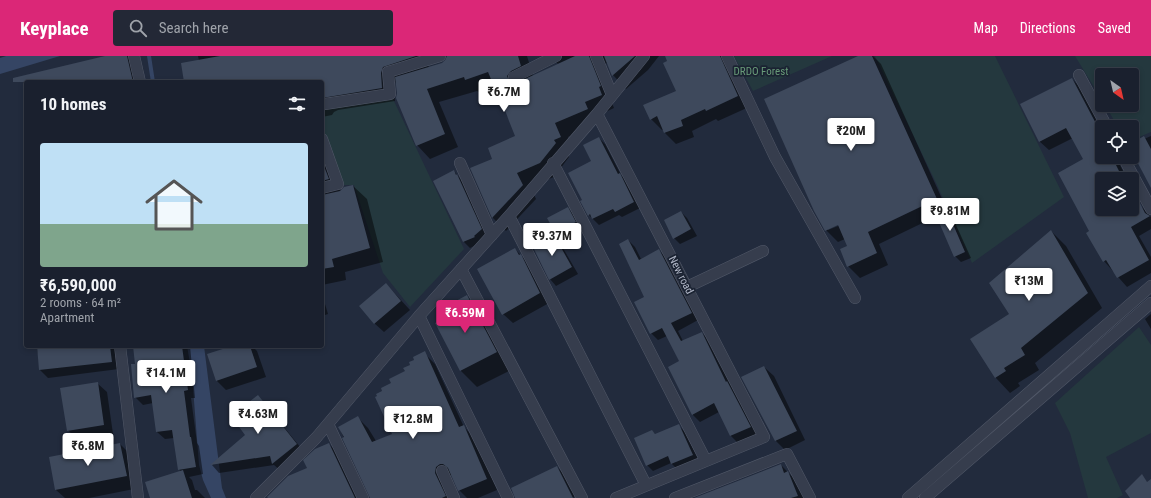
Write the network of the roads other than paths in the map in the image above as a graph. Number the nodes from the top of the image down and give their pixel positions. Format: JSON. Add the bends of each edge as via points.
{"nodes":[{"id":1,"x":134,"y":56,"type":"edge"},
{"id":2,"x":440,"y":56,"type":"edge"},
{"id":3,"x":556,"y":56,"type":"edge"},
{"id":4,"x":596,"y":56,"type":"edge"},
{"id":5,"x":644,"y":56,"type":"edge"},
{"id":6,"x":727,"y":56,"type":"edge"},
{"id":7,"x":1079,"y":75,"type":"dead end"},
{"id":8,"x":514,"y":77,"type":"dead end"},
{"id":9,"x":140,"y":80,"type":"edge"},
{"id":10,"x":612,"y":95,"type":"junction"},
{"id":11,"x":325,"y":104,"type":"dead end"},
{"id":12,"x":597,"y":114,"type":"junction"},
{"id":13,"x":1103,"y":120,"type":"edge"},
{"id":14,"x":324,"y":145,"type":"edge"},
{"id":15,"x":460,"y":163,"type":"dead end"},
{"id":16,"x":553,"y":163,"type":"junction"},
{"id":17,"x":1127,"y":164,"type":"edge"},
{"id":18,"x":324,"y":188,"type":"edge"},
{"id":19,"x":1151,"y":209,"type":"edge"},
{"id":20,"x":509,"y":216,"type":"junction"},
{"id":21,"x":492,"y":235,"type":"junction"},
{"id":22,"x":763,"y":251,"type":"dead end"},
{"id":23,"x":461,"y":269,"type":"junction"},
{"id":24,"x":1151,"y":286,"type":"edge"},
{"id":25,"x":687,"y":287,"type":"junction"},
{"id":26,"x":855,"y":298,"type":"dead end"},
{"id":27,"x":1151,"y":302,"type":"edge"},
{"id":28,"x":419,"y":316,"type":"junction"},
{"id":29,"x":1117,"y":316,"type":"junction"},
{"id":30,"x":1125,"y":325,"type":"junction"},
{"id":31,"x":120,"y":348,"type":"edge"},
{"id":32,"x":328,"y":424,"type":"junction"},
{"id":33,"x":706,"y":461,"type":"junction"},
{"id":34,"x":442,"y":471,"type":"dead end"},
{"id":35,"x":646,"y":485,"type":"junction"},
{"id":36,"x":138,"y":498,"type":"edge"},
{"id":37,"x":256,"y":498,"type":"edge"},
{"id":38,"x":363,"y":498,"type":"edge"},
{"id":39,"x":454,"y":498,"type":"edge"},
{"id":40,"x":508,"y":498,"type":"edge"},
{"id":41,"x":582,"y":498,"type":"edge"},
{"id":42,"x":616,"y":498,"type":"edge"},
{"id":43,"x":675,"y":498,"type":"edge"},
{"id":44,"x":810,"y":498,"type":"edge"},
{"id":45,"x":908,"y":498,"type":"edge"},
{"id":46,"x":925,"y":498,"type":"edge"}],
"edges":[{"from":1,"to":9,"type":"street"},
{"from":2,"to":11,"type":"street","via":[[388,72],[390,94]]},
{"from":3,"to":8,"type":"street"},
{"from":4,"to":10,"type":"street"},
{"from":5,"to":10,"type":"street"},
{"from":6,"to":26,"type":"street","via":[[776,157]]},
{"from":7,"to":13,"type":"street"},
{"from":10,"to":12,"type":"street"},
{"from":12,"to":16,"type":"street"},
{"from":12,"to":25,"type":"street","name":"New road"},
{"from":14,"to":18,"type":"street","via":[[338,184]]},
{"from":15,"to":21,"type":"street"},
{"from":16,"to":20,"type":"street"},
{"from":16,"to":33,"type":"street"},
{"from":17,"to":19,"type":"street"},
{"from":20,"to":21,"type":"street"},
{"from":20,"to":35,"type":"street"},
{"from":21,"to":23,"type":"street"},
{"from":22,"to":25,"type":"street"},
{"from":23,"to":28,"type":"street"},
{"from":23,"to":41,"type":"street"},
{"from":24,"to":29,"type":"street"},
{"from":25,"to":33,"type":"street","name":"New road","via":[[764,437]]},
{"from":27,"to":30,"type":"street"},
{"from":28,"to":32,"type":"street"},
{"from":28,"to":40,"type":"street"},
{"from":29,"to":30,"type":"street"},
{"from":29,"to":45,"type":"street"},
{"from":30,"to":46,"type":"street"},
{"from":31,"to":36,"type":"street"},
{"from":32,"to":37,"type":"street"},
{"from":32,"to":38,"type":"street"},
{"from":33,"to":35,"type":"street"},
{"from":34,"to":39,"type":"street"},
{"from":35,"to":42,"type":"street"},
{"from":43,"to":44,"type":"street","via":[[787,454]]}]}
